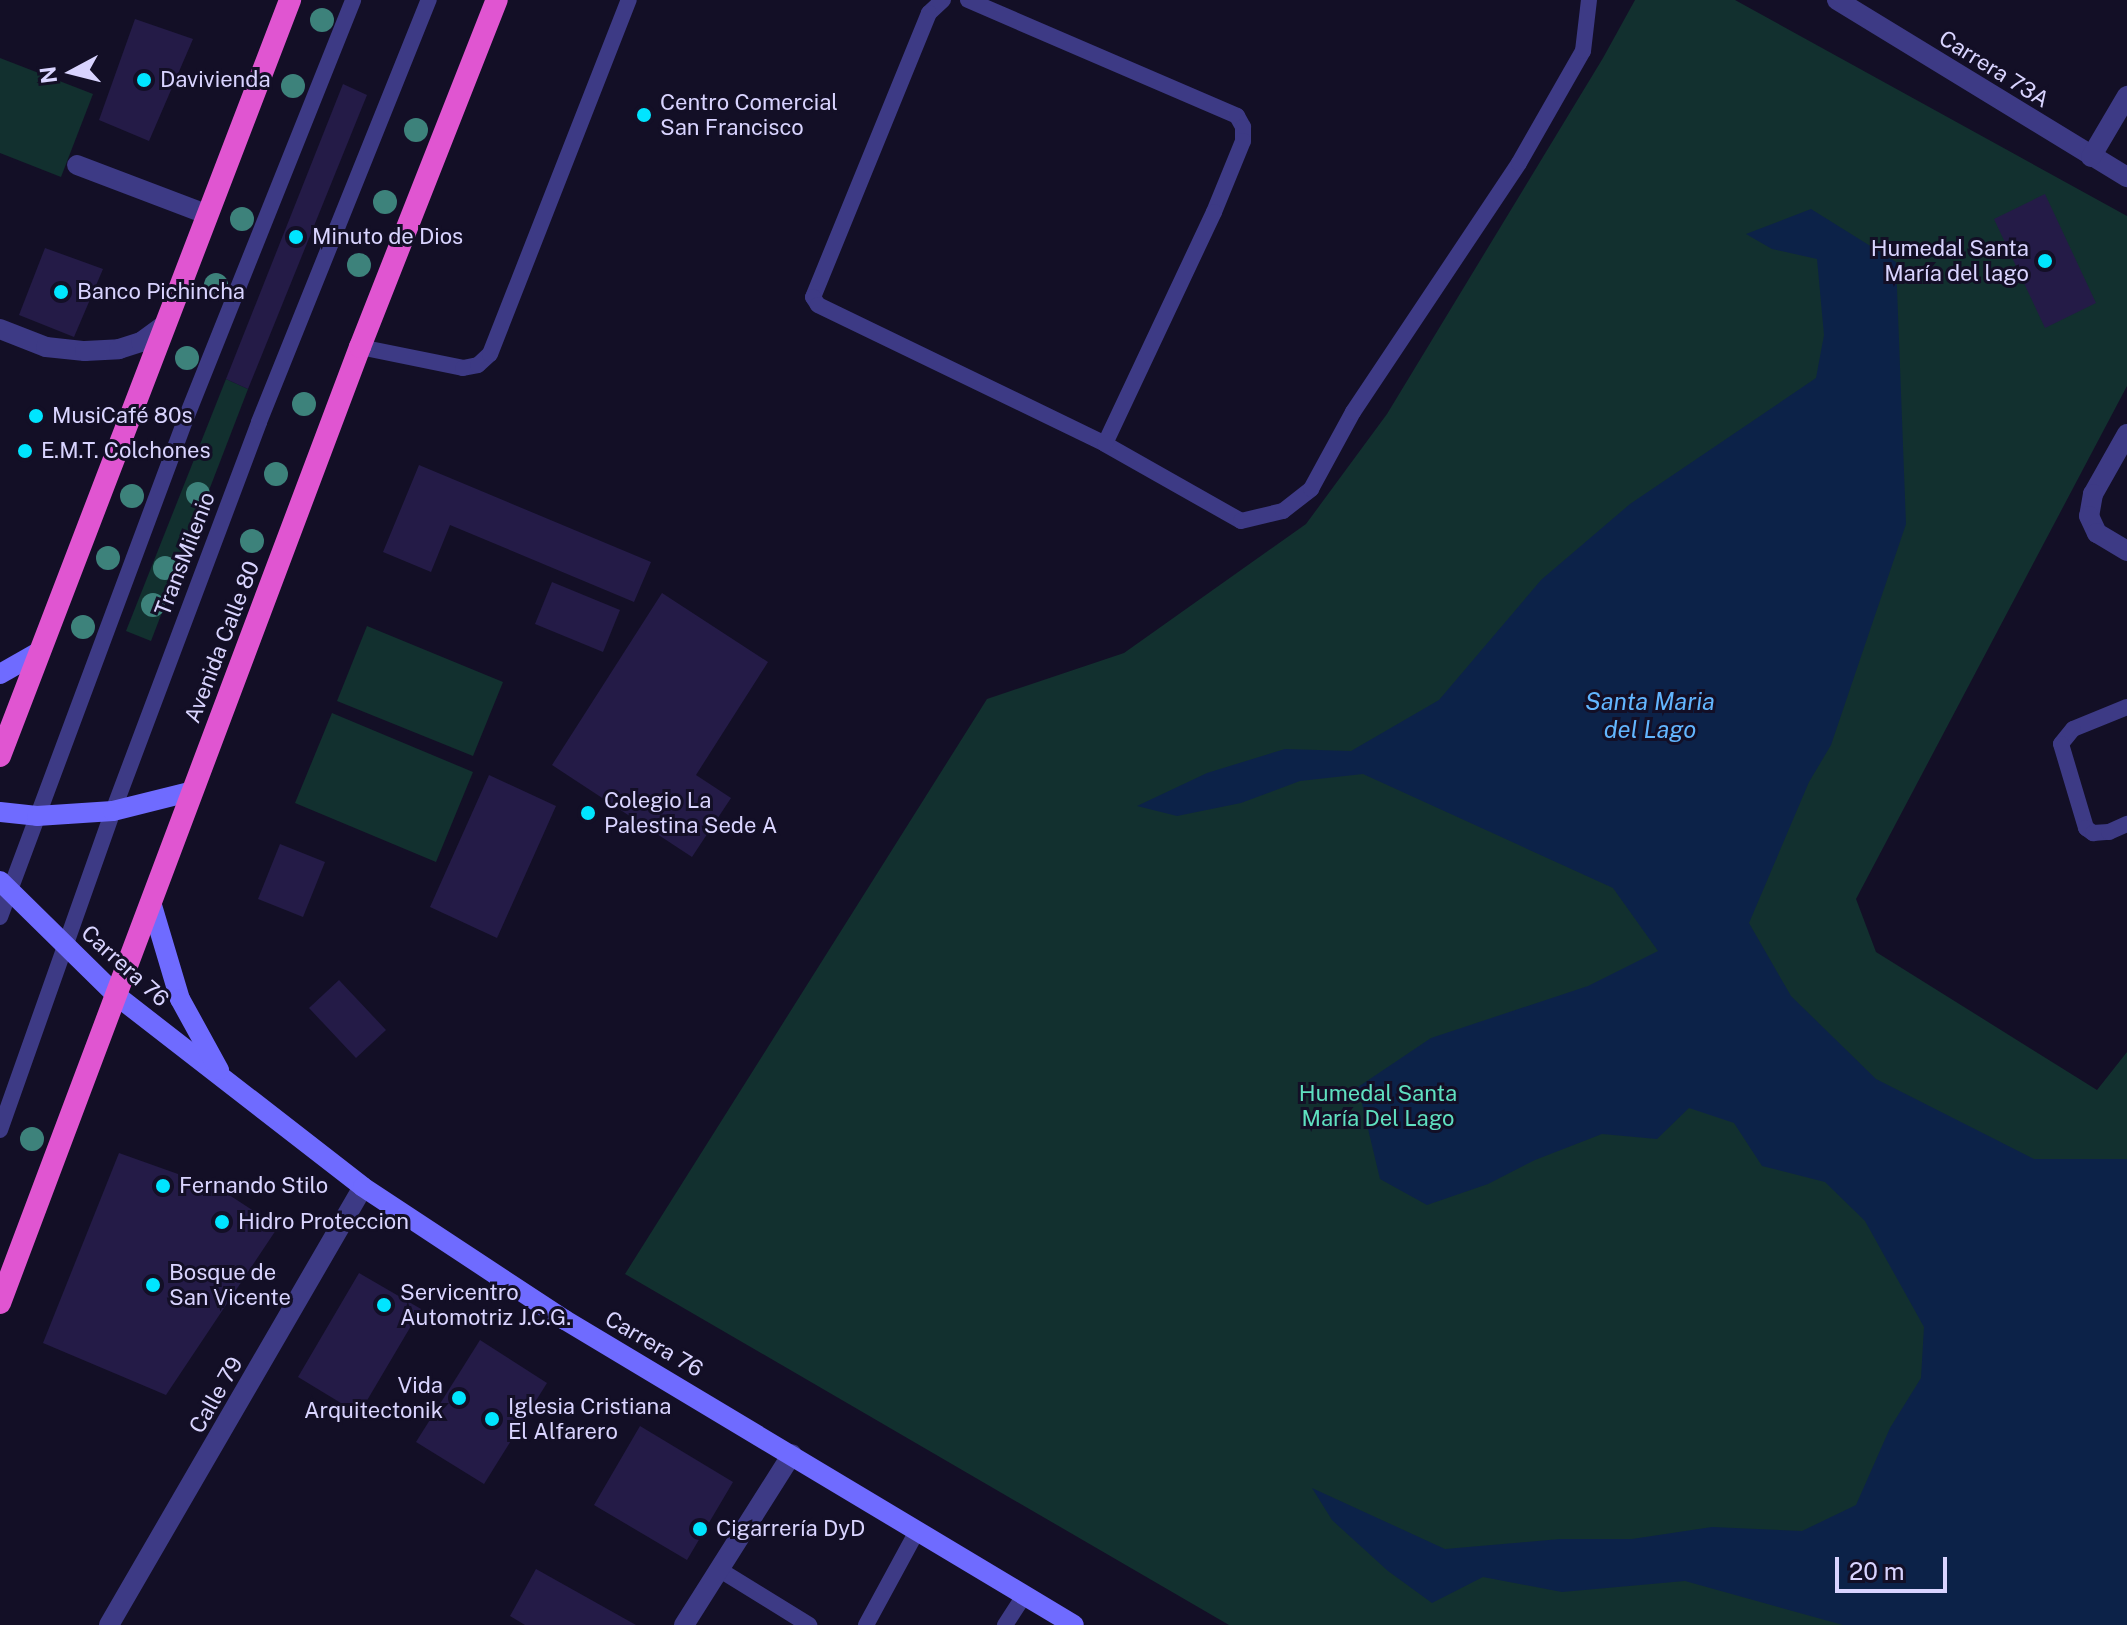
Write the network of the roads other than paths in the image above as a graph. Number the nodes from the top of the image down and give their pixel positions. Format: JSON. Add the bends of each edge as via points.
{"nodes":[{"id":1,"x":290,"y":0,"type":"edge"},
{"id":2,"x":353,"y":0,"type":"edge"},
{"id":3,"x":429,"y":0,"type":"edge"},
{"id":4,"x":497,"y":0,"type":"edge"},
{"id":5,"x":629,"y":0,"type":"edge"},
{"id":6,"x":943,"y":0,"type":"edge"},
{"id":7,"x":968,"y":0,"type":"edge"},
{"id":8,"x":1589,"y":0,"type":"edge"},
{"id":9,"x":1837,"y":0,"type":"edge"},
{"id":10,"x":2127,"y":96,"type":"edge"},
{"id":11,"x":2091,"y":157,"type":"junction"},
{"id":12,"x":77,"y":165,"type":"dead end"},
{"id":13,"x":2127,"y":177,"type":"edge"},
{"id":14,"x":206,"y":214,"type":"junction"},
{"id":15,"x":163,"y":326,"type":"junction"},
{"id":16,"x":0,"y":329,"type":"edge"},
{"id":17,"x":360,"y":347,"type":"junction"},
{"id":18,"x":2127,"y":434,"type":"edge"},
{"id":19,"x":1105,"y":444,"type":"junction"},
{"id":20,"x":2127,"y":551,"type":"edge"},
{"id":21,"x":37,"y":653,"type":"junction"},
{"id":22,"x":0,"y":674,"type":"edge"},
{"id":23,"x":2127,"y":707,"type":"edge"},
{"id":24,"x":0,"y":756,"type":"edge"},
{"id":25,"x":193,"y":791,"type":"junction"},
{"id":26,"x":113,"y":811,"type":"junction"},
{"id":27,"x":0,"y":812,"type":"edge"},
{"id":28,"x":37,"y":816,"type":"junction"},
{"id":29,"x":2127,"y":824,"type":"edge"},
{"id":30,"x":5,"y":886,"type":"edge"},
{"id":31,"x":151,"y":902,"type":"junction"},
{"id":32,"x":0,"y":917,"type":"edge"},
{"id":33,"x":67,"y":946,"type":"junction"},
{"id":34,"x":117,"y":996,"type":"junction"},
{"id":35,"x":225,"y":1080,"type":"junction"},
{"id":36,"x":0,"y":1130,"type":"edge"},
{"id":37,"x":363,"y":1187,"type":"junction"},
{"id":38,"x":0,"y":1303,"type":"edge"},
{"id":39,"x":792,"y":1454,"type":"junction"},
{"id":40,"x":916,"y":1533,"type":"junction"},
{"id":41,"x":720,"y":1570,"type":"junction"},
{"id":42,"x":1024,"y":1596,"type":"junction"},
{"id":43,"x":109,"y":1625,"type":"edge"},
{"id":44,"x":684,"y":1625,"type":"edge"},
{"id":45,"x":809,"y":1625,"type":"edge"},
{"id":46,"x":866,"y":1625,"type":"edge"},
{"id":47,"x":1005,"y":1625,"type":"edge"},
{"id":48,"x":1074,"y":1625,"type":"edge"}],
"edges":[{"from":1,"to":14,"type":"highway"},
{"from":2,"to":28,"type":"lane","via":[[181,432]]},
{"from":3,"to":26,"type":"lane","name":"TransMilenio","via":[[259,422]]},
{"from":4,"to":17,"type":"highway","name":"Avenida Calle 80"},
{"from":5,"to":17,"type":"lane","via":[[490,354],[478,365],[463,368]]},
{"from":6,"to":19,"type":"lane","via":[[929,13],[813,297],[818,305]]},
{"from":7,"to":19,"type":"lane","via":[[1237,116],[1243,127],[1243,141],[1214,212]]},
{"from":8,"to":19,"type":"lane","via":[[1583,51],[1519,163],[1353,412],[1311,489],[1283,511],[1241,521]]},
{"from":9,"to":11,"type":"street","name":"Carrera 73A"},
{"from":10,"to":11,"type":"street"},
{"from":11,"to":13,"type":"street","name":"Carrera 73A"},
{"from":12,"to":14,"type":"street"},
{"from":14,"to":15,"type":"highway"},
{"from":15,"to":16,"type":"street","via":[[141,342],[85,351],[46,347]]},
{"from":15,"to":21,"type":"highway"},
{"from":17,"to":25,"type":"highway","name":"Avenida Calle 80"},
{"from":18,"to":20,"type":"street","via":[[2093,494],[2089,516],[2097,533]]},
{"from":21,"to":22,"type":"main road"},
{"from":21,"to":24,"type":"highway"},
{"from":23,"to":29,"type":"lane","via":[[2073,729],[2061,744],[2086,828],[2109,832]]},
{"from":25,"to":26,"type":"main road"},
{"from":25,"to":31,"type":"highway","name":"Avenida Calle 80"},
{"from":26,"to":28,"type":"main road"},
{"from":26,"to":33,"type":"lane","name":"TransMilenio"},
{"from":27,"to":28,"type":"main road"},
{"from":28,"to":30,"type":"lane"},
{"from":30,"to":32,"type":"lane"},
{"from":30,"to":33,"type":"main road","name":"Carrera 76"},
{"from":31,"to":34,"type":"highway","name":"Avenida Calle 80"},
{"from":31,"to":35,"type":"main road","name":"Carrera 76","via":[[180,999]]},
{"from":33,"to":34,"type":"main road","name":"Carrera 76"},
{"from":33,"to":36,"type":"lane","name":"TransMilenio"},
{"from":34,"to":35,"type":"main road","name":"Carrera 76"},
{"from":34,"to":38,"type":"highway","name":"Avenida Calle 80"},
{"from":35,"to":37,"type":"main road","name":"Carrera 76"},
{"from":37,"to":39,"type":"main road","name":"Carrera 76","via":[[565,1320]]},
{"from":37,"to":43,"type":"street","name":"Calle 79"},
{"from":39,"to":40,"type":"main road","name":"Carrera 76"},
{"from":39,"to":41,"type":"street"},
{"from":40,"to":42,"type":"main road","name":"Carrera 76"},
{"from":40,"to":46,"type":"lane"},
{"from":41,"to":44,"type":"street"},
{"from":41,"to":45,"type":"lane"},
{"from":42,"to":47,"type":"lane"},
{"from":42,"to":48,"type":"main road","name":"Carrera 76"}]}
